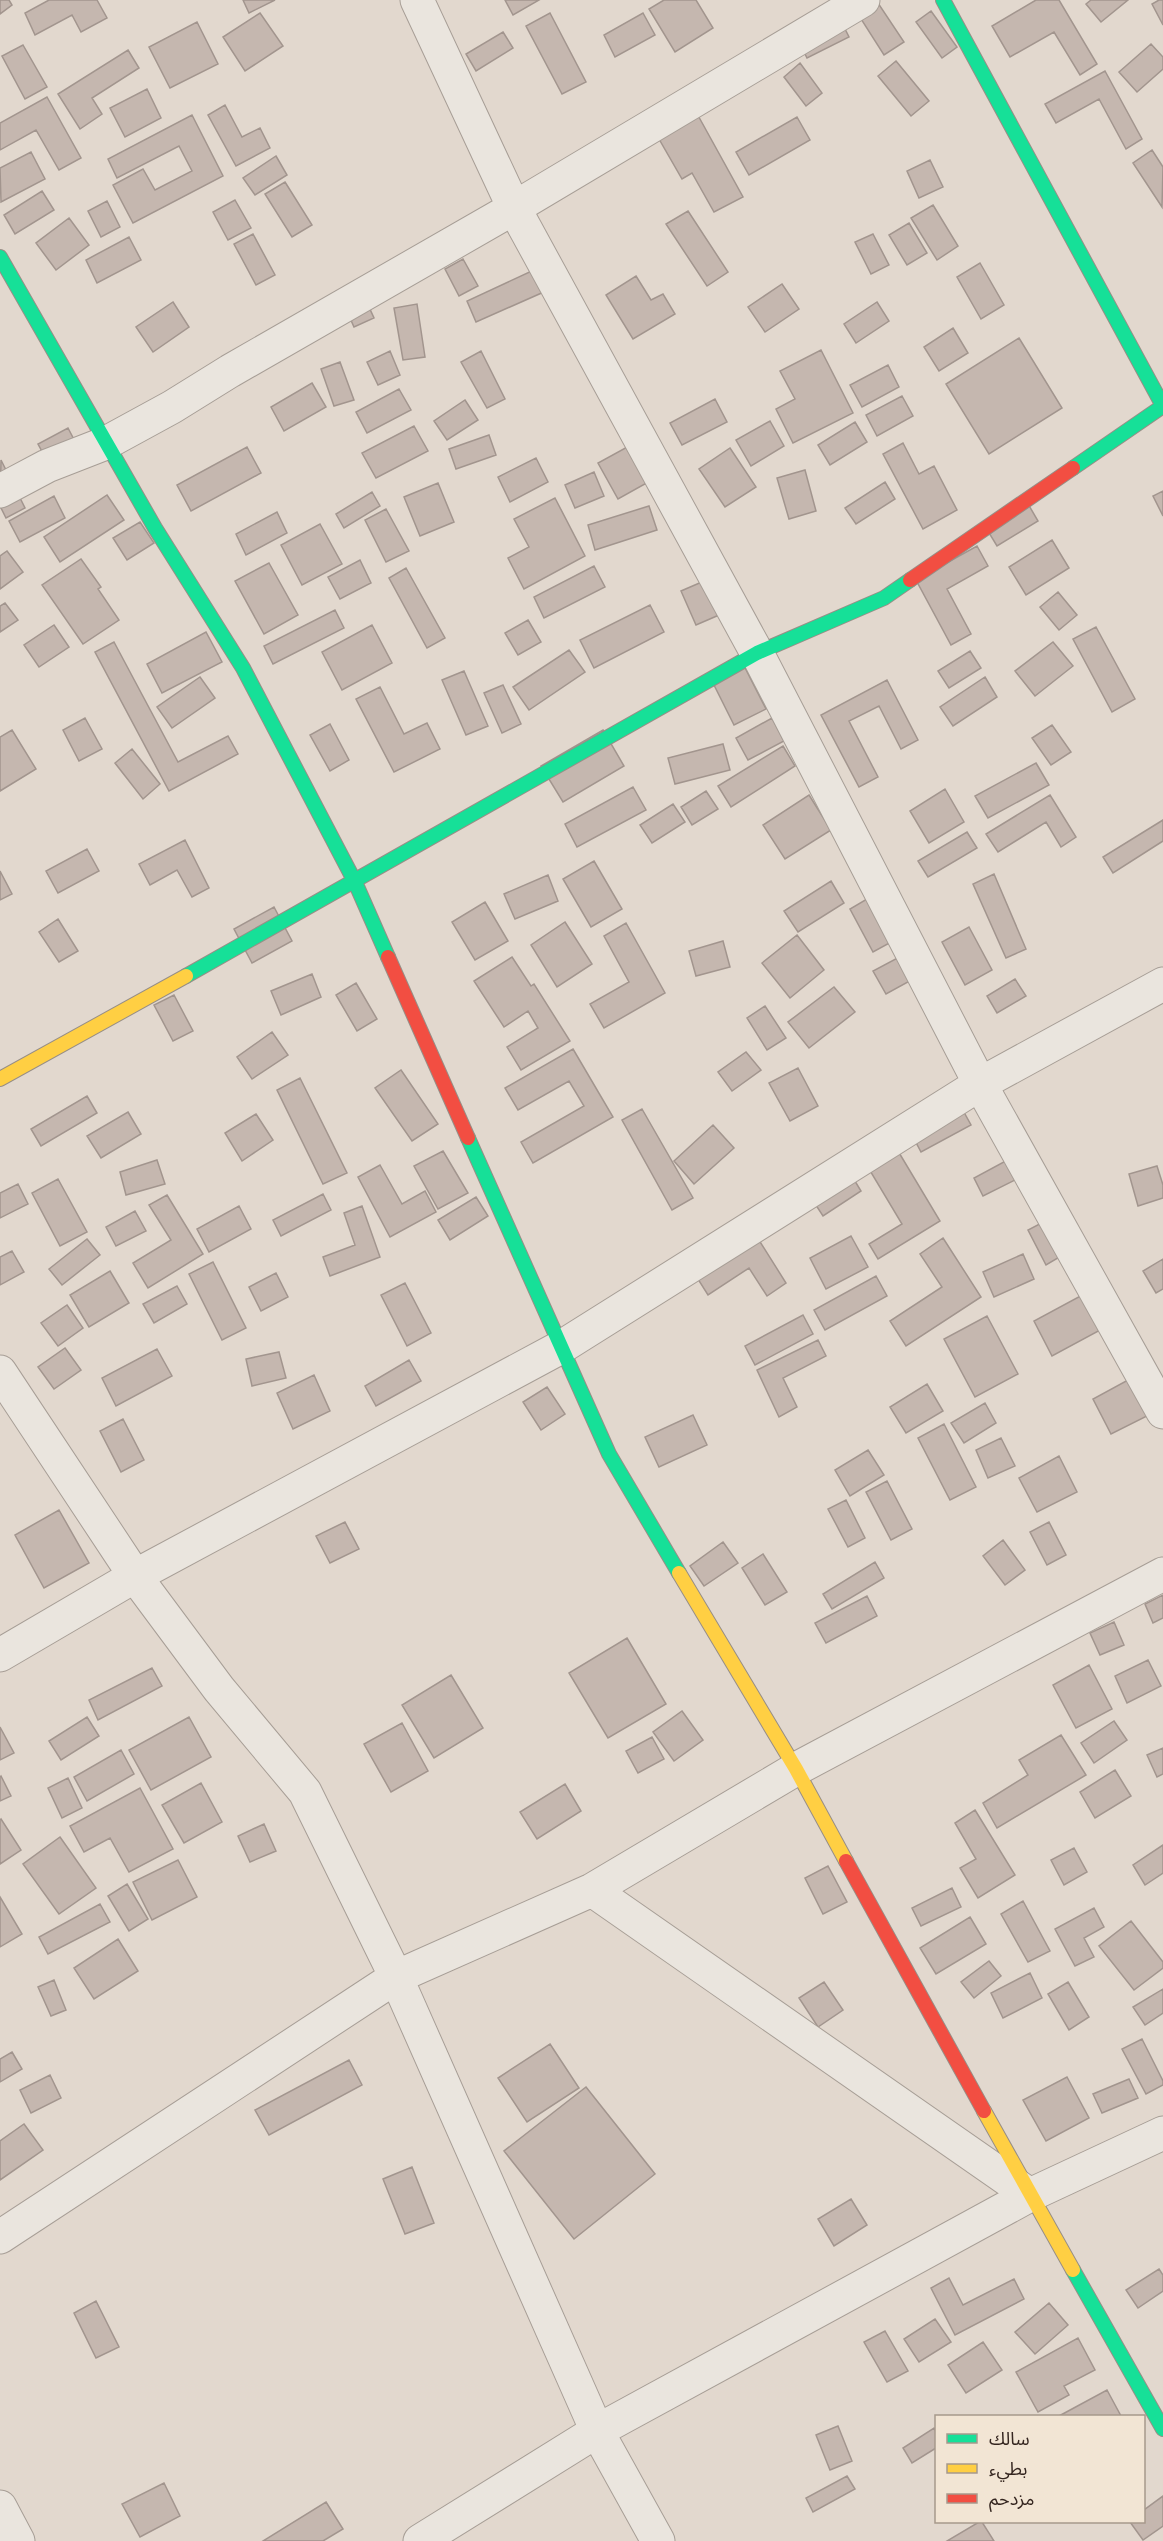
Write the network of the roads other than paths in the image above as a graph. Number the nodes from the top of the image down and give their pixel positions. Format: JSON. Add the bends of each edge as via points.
{"nodes":[{"id":1,"x":417,"y":0,"type":"edge"},
{"id":2,"x":863,"y":0,"type":"edge"},
{"id":3,"x":943,"y":0,"type":"edge"},
{"id":4,"x":514,"y":208,"type":"junction"},
{"id":5,"x":0,"y":257,"type":"edge"},
{"id":6,"x":106,"y":442,"type":"junction"},
{"id":7,"x":0,"y":490,"type":"edge"},
{"id":8,"x":757,"y":653,"type":"junction"},
{"id":9,"x":355,"y":882,"type":"junction"},
{"id":10,"x":1163,"y":984,"type":"edge"},
{"id":11,"x":0,"y":1079,"type":"edge"},
{"id":12,"x":980,"y":1084,"type":"junction"},
{"id":13,"x":563,"y":1346,"type":"junction"},
{"id":14,"x":0,"y":1372,"type":"edge"},
{"id":15,"x":1163,"y":1412,"type":"edge"},
{"id":16,"x":1163,"y":1574,"type":"edge"},
{"id":17,"x":135,"y":1576,"type":"junction"},
{"id":18,"x":0,"y":1655,"type":"edge"},
{"id":19,"x":796,"y":1769,"type":"junction"},
{"id":20,"x":592,"y":1890,"type":"junction"},
{"id":21,"x":396,"y":1977,"type":"junction"},
{"id":22,"x":1163,"y":2133,"type":"edge"},
{"id":23,"x":1030,"y":2195,"type":"junction"},
{"id":24,"x":0,"y":2236,"type":"edge"},
{"id":25,"x":1163,"y":2429,"type":"edge"},
{"id":26,"x":597,"y":2431,"type":"junction"},
{"id":27,"x":0,"y":2507,"type":"edge"},
{"id":28,"x":18,"y":2541,"type":"edge"},
{"id":29,"x":420,"y":2541,"type":"edge"},
{"id":30,"x":658,"y":2541,"type":"edge"}],
"edges":[{"from":1,"to":4,"type":"street"},
{"from":2,"to":4,"type":"street"},
{"from":3,"to":8,"type":"street","via":[[1163,406],[884,598]]},
{"from":4,"to":6,"type":"street"},
{"from":4,"to":8,"type":"street"},
{"from":5,"to":6,"type":"street"},
{"from":6,"to":7,"type":"street"},
{"from":6,"to":9,"type":"street","via":[[243,669]]},
{"from":8,"to":9,"type":"street"},
{"from":8,"to":12,"type":"street"},
{"from":9,"to":11,"type":"street"},
{"from":9,"to":13,"type":"street"},
{"from":10,"to":12,"type":"street"},
{"from":12,"to":13,"type":"street"},
{"from":12,"to":15,"type":"street"},
{"from":13,"to":17,"type":"street"},
{"from":13,"to":19,"type":"street","via":[[609,1454]]},
{"from":14,"to":17,"type":"street"},
{"from":16,"to":19,"type":"street"},
{"from":17,"to":18,"type":"street"},
{"from":17,"to":21,"type":"street","via":[[219,1689],[306,1792]]},
{"from":19,"to":20,"type":"street"},
{"from":19,"to":23,"type":"street"},
{"from":20,"to":21,"type":"street"},
{"from":20,"to":23,"type":"street"},
{"from":21,"to":24,"type":"street"},
{"from":21,"to":26,"type":"street"},
{"from":22,"to":23,"type":"street"},
{"from":23,"to":25,"type":"street"},
{"from":23,"to":26,"type":"street"},
{"from":26,"to":29,"type":"street"},
{"from":26,"to":30,"type":"street"},
{"from":27,"to":28,"type":"street"}]}
